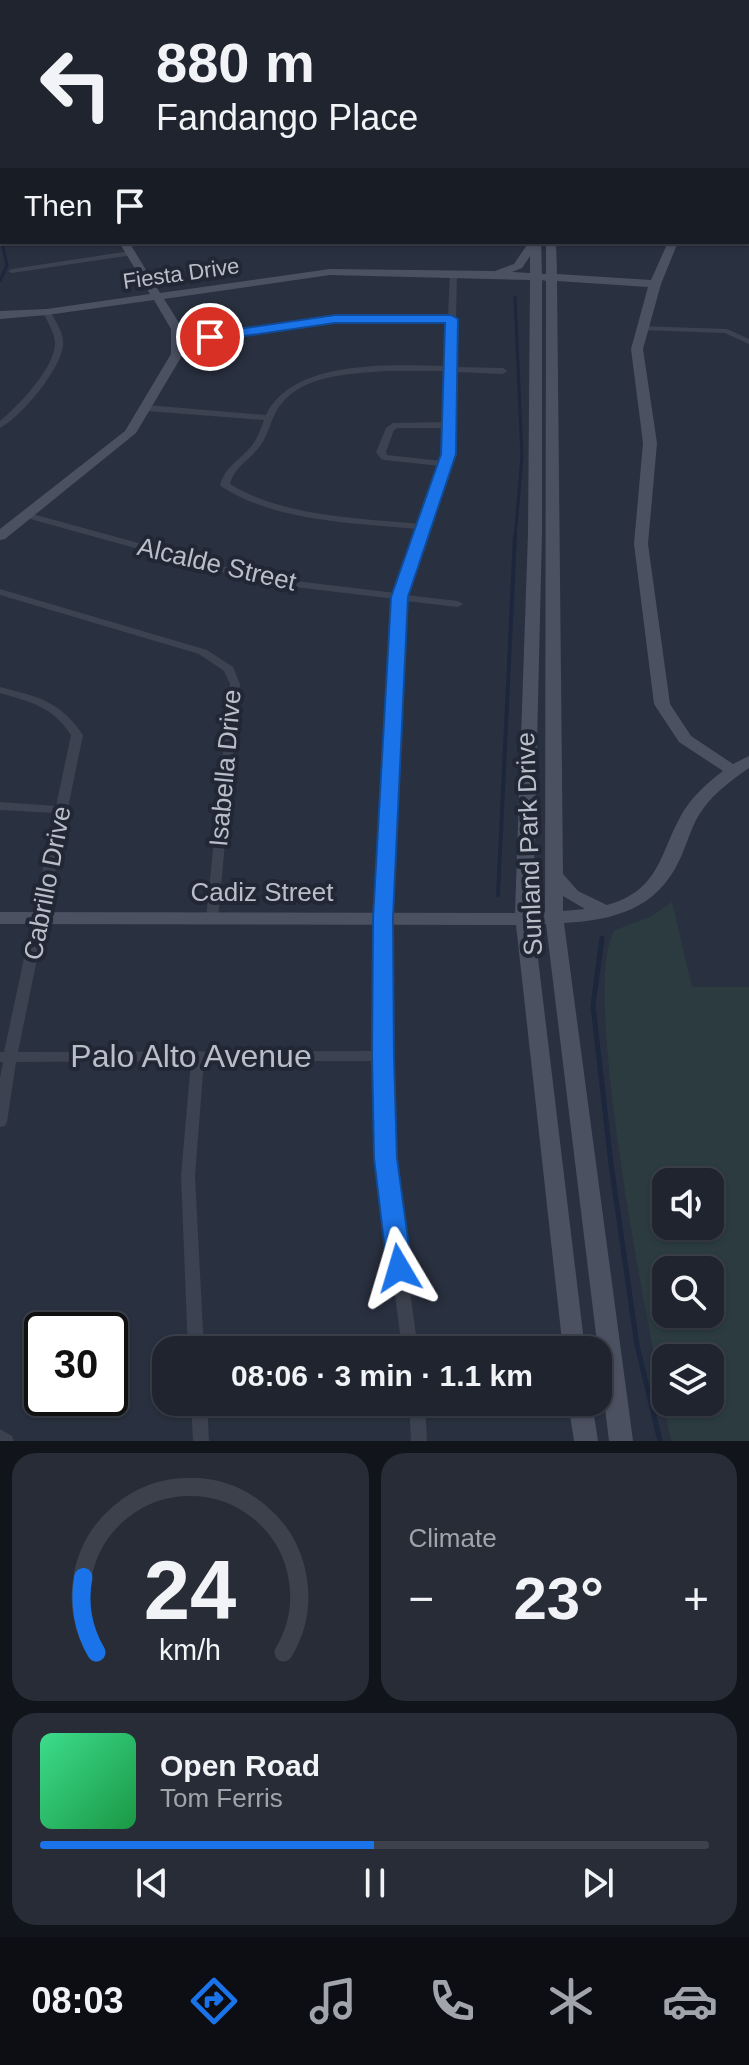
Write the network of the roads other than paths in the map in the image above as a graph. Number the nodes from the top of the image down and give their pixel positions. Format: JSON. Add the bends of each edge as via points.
{"nodes":[{"id":1,"x":534,"y":244,"type":"edge"},
{"id":2,"x":536,"y":244,"type":"edge"},
{"id":3,"x":551,"y":244,"type":"edge"},
{"id":4,"x":671,"y":244,"type":"edge"},
{"id":5,"x":127,"y":247,"type":"edge"},
{"id":6,"x":12,"y":271,"type":"dead end"},
{"id":7,"x":453,"y":273,"type":"junction"},
{"id":8,"x":547,"y":273,"type":"junction"},
{"id":9,"x":495,"y":274,"type":"junction"},
{"id":10,"x":584,"y":279,"type":"junction"},
{"id":11,"x":655,"y":284,"type":"junction"},
{"id":12,"x":157,"y":296,"type":"junction"},
{"id":13,"x":544,"y":298,"type":"junction"},
{"id":14,"x":47,"y":312,"type":"junction"},
{"id":15,"x":0,"y":315,"type":"edge"},
{"id":16,"x":451,"y":319,"type":"junction"},
{"id":17,"x":641,"y":328,"type":"junction"},
{"id":18,"x":179,"y":342,"type":"junction"},
{"id":19,"x":749,"y":342,"type":"edge"},
{"id":20,"x":450,"y":370,"type":"junction"},
{"id":21,"x":503,"y":371,"type":"dead end"},
{"id":22,"x":147,"y":408,"type":"junction"},
{"id":23,"x":270,"y":418,"type":"junction"},
{"id":24,"x":0,"y":425,"type":"edge"},
{"id":25,"x":449,"y":425,"type":"junction"},
{"id":26,"x":446,"y":464,"type":"junction"},
{"id":27,"x":26,"y":515,"type":"junction"},
{"id":28,"x":423,"y":527,"type":"junction"},
{"id":29,"x":0,"y":536,"type":"edge"},
{"id":30,"x":0,"y":592,"type":"edge"},
{"id":31,"x":400,"y":597,"type":"junction"},
{"id":32,"x":458,"y":604,"type":"dead end"},
{"id":33,"x":0,"y":690,"type":"edge"},
{"id":34,"x":741,"y":766,"type":"edge"},
{"id":35,"x":0,"y":806,"type":"edge"},
{"id":36,"x":61,"y":810,"type":"junction"},
{"id":37,"x":554,"y":875,"type":"junction"},
{"id":38,"x":605,"y":911,"type":"junction"},
{"id":39,"x":554,"y":917,"type":"junction"},
{"id":40,"x":0,"y":918,"type":"edge"},
{"id":41,"x":41,"y":918,"type":"junction"},
{"id":42,"x":212,"y":918,"type":"junction"},
{"id":43,"x":383,"y":918,"type":"junction"},
{"id":44,"x":524,"y":919,"type":"junction"},
{"id":45,"x":383,"y":1056,"type":"junction"},
{"id":46,"x":5,"y":1057,"type":"edge"},
{"id":47,"x":198,"y":1057,"type":"junction"},
{"id":48,"x":0,"y":1122,"type":"edge"},
{"id":49,"x":195,"y":1336,"type":"edge"},
{"id":50,"x":408,"y":1336,"type":"edge"},
{"id":51,"x":572,"y":1336,"type":"edge"},
{"id":52,"x":200,"y":1416,"type":"edge"},
{"id":53,"x":418,"y":1416,"type":"edge"},
{"id":54,"x":582,"y":1416,"type":"edge"},
{"id":55,"x":0,"y":1436,"type":"edge"},
{"id":56,"x":6,"y":1441,"type":"edge"},
{"id":57,"x":201,"y":1441,"type":"edge"},
{"id":58,"x":419,"y":1441,"type":"edge"},
{"id":59,"x":586,"y":1441,"type":"edge"},
{"id":60,"x":621,"y":1441,"type":"edge"}],
"edges":[{"from":1,"to":9,"type":"main road","via":[[518,266]]},
{"from":2,"to":8,"type":"main road","name":"Sunland Park Drive"},
{"from":3,"to":8,"type":"main road","name":"Sunland Park Drive"},
{"from":4,"to":11,"type":"main road"},
{"from":5,"to":6,"type":"street"},
{"from":5,"to":12,"type":"main road"},
{"from":7,"to":9,"type":"main road","name":"Fiesta Drive"},
{"from":7,"to":12,"type":"main road","name":"Fiesta Drive","via":[[330,272]]},
{"from":7,"to":16,"type":"street"},
{"from":8,"to":9,"type":"main road","name":"Fiesta Drive"},
{"from":8,"to":10,"type":"main road","name":"Fiesta Drive"},
{"from":8,"to":13,"type":"main road","name":"Sunland Park Drive"},
{"from":9,"to":13,"type":"main road"},
{"from":10,"to":11,"type":"main road","name":"Fiesta Drive"},
{"from":10,"to":13,"type":"main road"},
{"from":11,"to":17,"type":"main road"},
{"from":12,"to":14,"type":"main road","name":"Fiesta Drive"},
{"from":12,"to":18,"type":"main road"},
{"from":13,"to":37,"type":"main road","name":"Sunland Park Drive"},
{"from":13,"to":44,"type":"main road","name":"Sunland Park Drive"},
{"from":14,"to":15,"type":"main road","name":"Fiesta Drive"},
{"from":14,"to":24,"type":"street","via":[[59,343],[56,355],[26,401]]},
{"from":16,"to":18,"type":"street","via":[[335,319]]},
{"from":16,"to":20,"type":"street"},
{"from":17,"to":19,"type":"street","via":[[727,331]]},
{"from":17,"to":34,"type":"main road","via":[[637,349],[650,443],[641,544],[662,704],[685,739]]},
{"from":18,"to":22,"type":"main road","via":[[171,368]]},
{"from":20,"to":21,"type":"street"},
{"from":20,"to":23,"type":"street","via":[[367,369],[327,375],[287,393]]},
{"from":20,"to":25,"type":"street"},
{"from":22,"to":23,"type":"street"},
{"from":22,"to":27,"type":"main road","via":[[130,433]]},
{"from":23,"to":28,"type":"street","via":[[259,442],[226,475],[225,485],[232,492],[330,518]]},
{"from":25,"to":26,"type":"street"},
{"from":25,"to":26,"type":"street","via":[[396,425],[381,452],[393,459]]},
{"from":26,"to":28,"type":"street"},
{"from":27,"to":29,"type":"main road"},
{"from":27,"to":31,"type":"street","name":"Alcalde Street","via":[[261,580]]},
{"from":28,"to":31,"type":"street"},
{"from":30,"to":42,"type":"street","name":"Isabella Drive","via":[[203,652],[229,669],[235,684]]},
{"from":31,"to":32,"type":"street","name":"Alcalde Street"},
{"from":31,"to":43,"type":"street"},
{"from":33,"to":36,"type":"street","name":"Cabrillo Drive","via":[[47,704],[65,715],[77,735]]},
{"from":34,"to":38,"type":"main road","name":"Cadiz Street","via":[[691,813],[654,886]]},
{"from":35,"to":36,"type":"street"},
{"from":36,"to":41,"type":"street","name":"Cabrillo Drive"},
{"from":37,"to":38,"type":"main road","via":[[562,888]]},
{"from":37,"to":39,"type":"main road","name":"Sunland Park Drive"},
{"from":38,"to":39,"type":"main road","name":"Cadiz Street"},
{"from":39,"to":44,"type":"main road","name":"Cadiz Street"},
{"from":39,"to":60,"type":"main road","name":"Sunland Park Drive"},
{"from":40,"to":41,"type":"main road","name":"Cadiz Street"},
{"from":41,"to":42,"type":"main road","name":"Cadiz Street"},
{"from":41,"to":46,"type":"street","name":"Cabrillo Drive"},
{"from":42,"to":43,"type":"main road","name":"Cadiz Street"},
{"from":43,"to":44,"type":"main road","name":"Cadiz Street"},
{"from":43,"to":45,"type":"street"},
{"from":44,"to":51,"type":"main road","name":"Sunland Park Drive"},
{"from":45,"to":47,"type":"street","name":"Palo Alto Avenue"},
{"from":45,"to":50,"type":"street","via":[[385,1158]]},
{"from":46,"to":47,"type":"street","name":"Palo Alto Avenue"},
{"from":46,"to":48,"type":"street","name":"Cabrillo Drive"},
{"from":47,"to":49,"type":"street","via":[[188,1176]]},
{"from":52,"to":57,"type":"street"},
{"from":53,"to":58,"type":"street"},
{"from":54,"to":59,"type":"main road"},
{"from":55,"to":56,"type":"street"}]}
